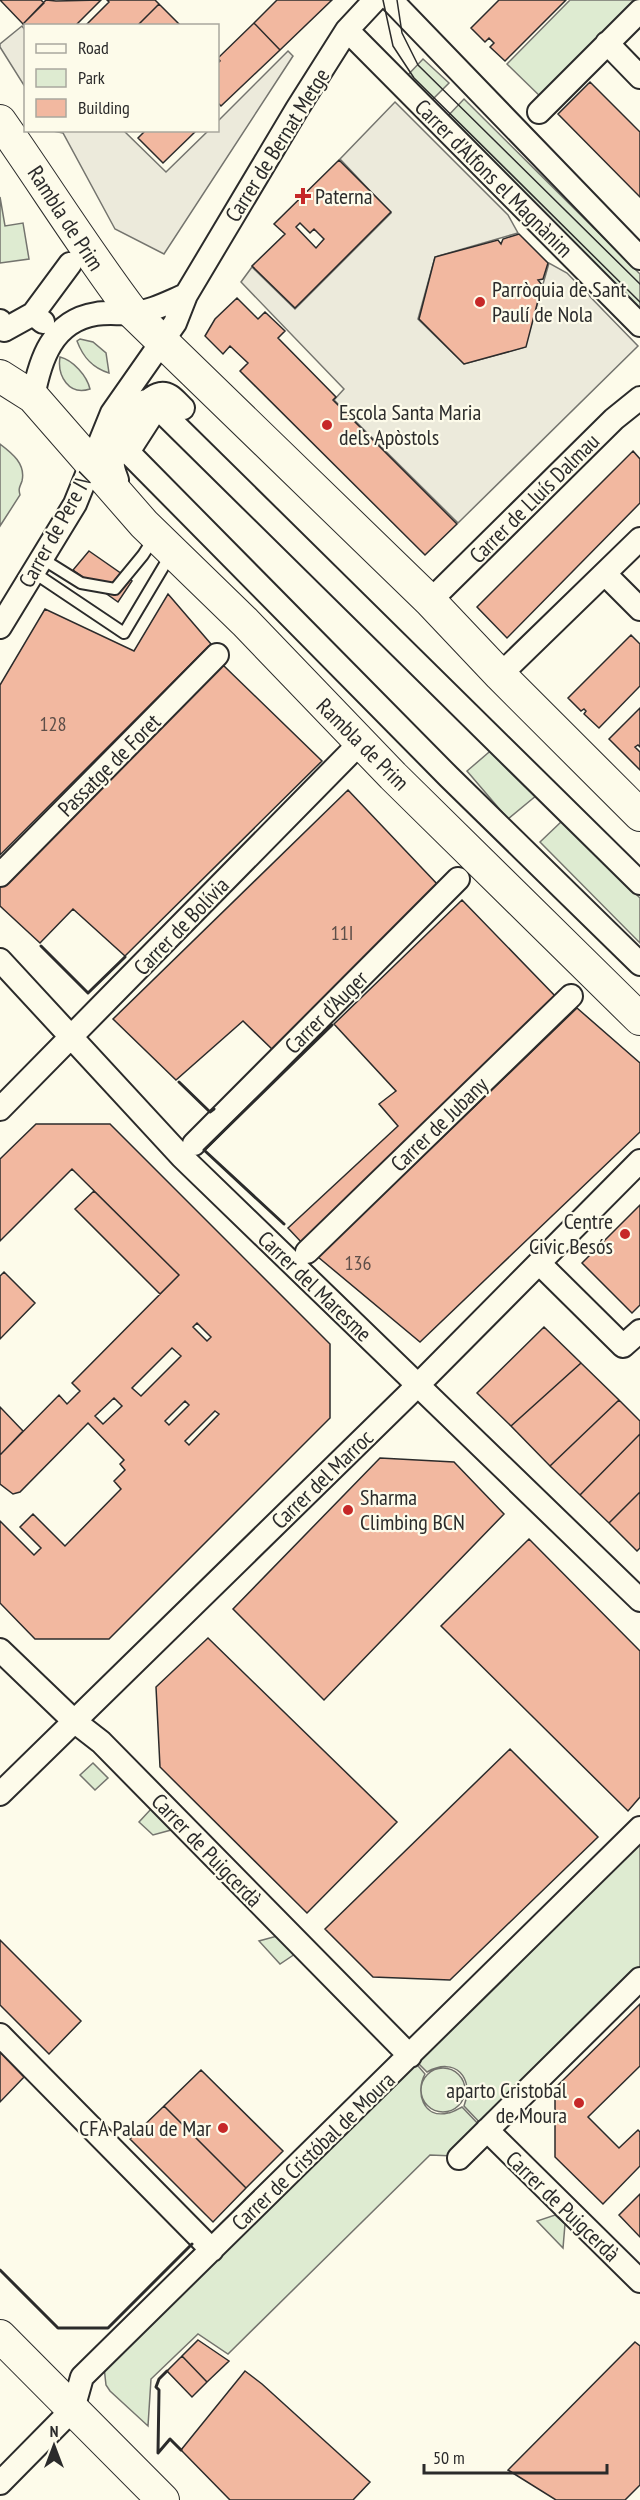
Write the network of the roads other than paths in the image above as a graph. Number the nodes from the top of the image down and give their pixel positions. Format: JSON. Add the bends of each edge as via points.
{"nodes":[{"id":1,"x":375,"y":0,"type":"edge"},
{"id":2,"x":391,"y":0,"type":"edge"},
{"id":3,"x":640,"y":11,"type":"edge"},
{"id":4,"x":347,"y":30,"type":"junction"},
{"id":5,"x":607,"y":44,"type":"junction"},
{"id":6,"x":640,"y":76,"type":"edge"},
{"id":7,"x":539,"y":112,"type":"dead end"},
{"id":8,"x":0,"y":121,"type":"edge"},
{"id":9,"x":640,"y":258,"type":"edge"},
{"id":10,"x":70,"y":264,"type":"dead end"},
{"id":11,"x":186,"y":295,"type":"junction"},
{"id":12,"x":133,"y":313,"type":"junction"},
{"id":13,"x":0,"y":321,"type":"edge"},
{"id":14,"x":640,"y":325,"type":"edge"},
{"id":15,"x":163,"y":341,"type":"junction"},
{"id":16,"x":0,"y":376,"type":"edge"},
{"id":17,"x":33,"y":397,"type":"junction"},
{"id":18,"x":640,"y":398,"type":"edge"},
{"id":19,"x":152,"y":404,"type":"junction"},
{"id":20,"x":183,"y":408,"type":"dead end"},
{"id":21,"x":104,"y":471,"type":"junction"},
{"id":22,"x":640,"y":539,"type":"edge"},
{"id":23,"x":164,"y":543,"type":"junction"},
{"id":24,"x":37,"y":565,"type":"junction"},
{"id":25,"x":605,"y":574,"type":"junction"},
{"id":26,"x":430,"y":601,"type":"junction"},
{"id":27,"x":640,"y":609,"type":"edge"},
{"id":28,"x":0,"y":627,"type":"edge"},
{"id":29,"x":217,"y":655,"type":"dead end"},
{"id":30,"x":500,"y":675,"type":"junction"},
{"id":31,"x":364,"y":746,"type":"junction"},
{"id":32,"x":640,"y":815,"type":"edge"},
{"id":33,"x":0,"y":875,"type":"edge"},
{"id":34,"x":458,"y":879,"type":"dead end"},
{"id":35,"x":640,"y":883,"type":"edge"},
{"id":36,"x":0,"y":960,"type":"edge"},
{"id":37,"x":640,"y":964,"type":"edge"},
{"id":38,"x":571,"y":996,"type":"dead end"},
{"id":39,"x":640,"y":1019,"type":"edge"},
{"id":40,"x":72,"y":1038,"type":"junction"},
{"id":41,"x":0,"y":1109,"type":"edge"},
{"id":42,"x":194,"y":1144,"type":"dead end"},
{"id":43,"x":640,"y":1161,"type":"edge"},
{"id":44,"x":307,"y":1252,"type":"dead end"},
{"id":45,"x":539,"y":1263,"type":"junction"},
{"id":46,"x":640,"y":1331,"type":"edge"},
{"id":47,"x":417,"y":1386,"type":"junction"},
{"id":48,"x":640,"y":1600,"type":"edge"},
{"id":49,"x":0,"y":1650,"type":"edge"},
{"id":50,"x":74,"y":1720,"type":"junction"},
{"id":51,"x":0,"y":1794,"type":"edge"},
{"id":52,"x":640,"y":1828,"type":"edge"},
{"id":53,"x":640,"y":1979,"type":"edge"},
{"id":54,"x":0,"y":2035,"type":"edge"},
{"id":55,"x":410,"y":2056,"type":"junction"},
{"id":56,"x":487,"y":2130,"type":"junction"},
{"id":57,"x":459,"y":2158,"type":"dead end"},
{"id":58,"x":212,"y":2250,"type":"junction"},
{"id":59,"x":640,"y":2281,"type":"edge"},
{"id":60,"x":0,"y":2336,"type":"edge"},
{"id":61,"x":73,"y":2409,"type":"junction"},
{"id":62,"x":0,"y":2482,"type":"edge"},
{"id":63,"x":163,"y":2500,"type":"edge"}],
"edges":[{"from":1,"to":4,"type":"street","name":"Carrer de Bernat Metge"},
{"from":2,"to":9,"type":"street"},
{"from":3,"to":5,"type":"street"},
{"from":4,"to":11,"type":"street","name":"Carrer de Bernat Metge","via":[[265,159]]},
{"from":4,"to":14,"type":"street","name":"Carrer d'Alfons el Magnànim"},
{"from":5,"to":6,"type":"street"},
{"from":5,"to":7,"type":"street"},
{"from":8,"to":12,"type":"main road","name":"Rambla de Prim"},
{"from":10,"to":13,"type":"street","name":"Rambla de Prim","via":[[40,320],[4,330]]},
{"from":11,"to":12,"type":"street"},
{"from":11,"to":15,"type":"street","name":"Carrer de Bernat Metge"},
{"from":12,"to":15,"type":"main road","name":"Rambla de Prim"},
{"from":12,"to":17,"type":"street","via":[[92,315],[66,326],[45,351]]},
{"from":15,"to":21,"type":"street","via":[[112,413]]},
{"from":15,"to":26,"type":"main road","name":"Rambla de Prim"},
{"from":16,"to":17,"type":"main road","name":"Rambla de Prim"},
{"from":17,"to":21,"type":"main road","name":"Rambla de Prim"},
{"from":18,"to":26,"type":"street","name":"Carrer de Lluís Dalmau"},
{"from":19,"to":20,"type":"street","via":[[160,394],[170,395]]},
{"from":19,"to":21,"type":"street","via":[[117,448],[112,465]]},
{"from":19,"to":35,"type":"street"},
{"from":19,"to":37,"type":"street","name":"Rambla de Prim","via":[[128,453]]},
{"from":21,"to":23,"type":"main road","name":"Rambla de Prim"},
{"from":21,"to":24,"type":"street","name":"Carrer de Pere IV","via":[[75,504]]},
{"from":22,"to":25,"type":"street"},
{"from":23,"to":24,"type":"lane","via":[[143,555],[115,589],[81,583]]},
{"from":23,"to":24,"type":"lane","via":[[124,633]]},
{"from":23,"to":31,"type":"main road","name":"Rambla de Prim"},
{"from":24,"to":28,"type":"street","name":"Carrer de Pere IV"},
{"from":25,"to":27,"type":"street"},
{"from":25,"to":30,"type":"street"},
{"from":26,"to":30,"type":"main road","name":"Rambla de Prim"},
{"from":29,"to":33,"type":"street","name":"Passatge de Foret"},
{"from":30,"to":32,"type":"main road","name":"Rambla de Prim"},
{"from":31,"to":39,"type":"main road","name":"Rambla de Prim"},
{"from":31,"to":40,"type":"street","name":"Carrer de Bolívia","via":[[354,749]]},
{"from":34,"to":42,"type":"street","name":"Carrer d'Auger"},
{"from":36,"to":40,"type":"street","name":"Carrer del Maresme"},
{"from":38,"to":44,"type":"street","name":"Carrer de Jubany"},
{"from":40,"to":41,"type":"street","name":"Carrer de Bolívia"},
{"from":40,"to":47,"type":"street","name":"Carrer del Maresme","via":[[182,1156]]},
{"from":43,"to":45,"type":"street","name":"Carrer del Marroc"},
{"from":45,"to":46,"type":"street","via":[[623,1346]]},
{"from":45,"to":47,"type":"street","name":"Carrer del Marroc"},
{"from":47,"to":48,"type":"street","name":"Carrer del Maresme"},
{"from":47,"to":50,"type":"street","name":"Carrer del Marroc"},
{"from":49,"to":50,"type":"street","name":"Carrer de Puigcerdà"},
{"from":50,"to":51,"type":"street","name":"Carrer del Marroc"},
{"from":50,"to":55,"type":"street","name":"Carrer de Puigcerdà","via":[[101,1742]]},
{"from":52,"to":55,"type":"street","name":"Carrer de Cristóbal de Moura"},
{"from":53,"to":56,"type":"street"},
{"from":54,"to":58,"type":"street"},
{"from":55,"to":58,"type":"street","name":"Carrer de Cristóbal de Moura"},
{"from":56,"to":57,"type":"street"},
{"from":56,"to":59,"type":"street","name":"Carrer de Puigcerdà"},
{"from":58,"to":61,"type":"street","name":"Carrer de Cristóbal de Moura","via":[[82,2378]]},
{"from":60,"to":61,"type":"main road"},
{"from":61,"to":62,"type":"street","name":"Carrer de Cristóbal de Moura"},
{"from":61,"to":63,"type":"main road"}]}
